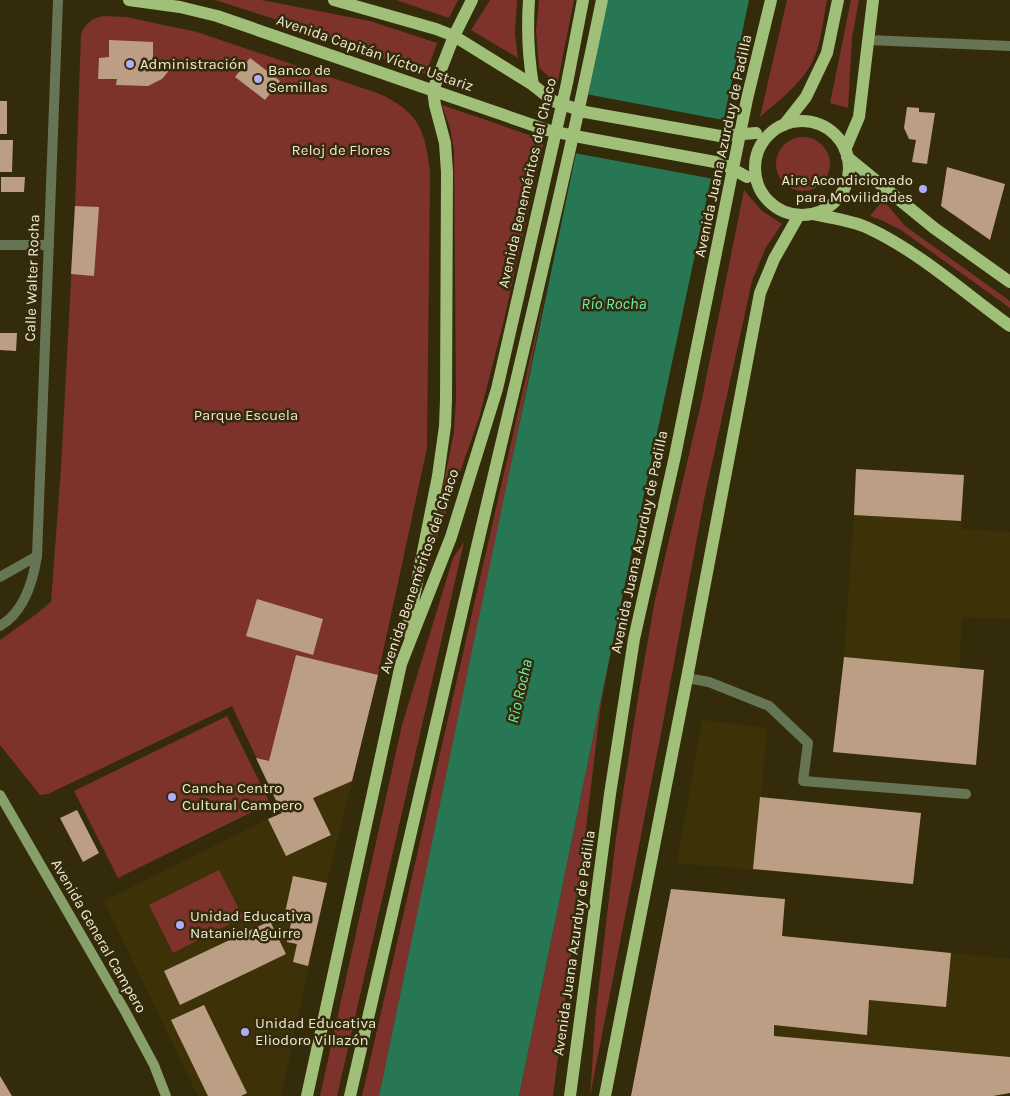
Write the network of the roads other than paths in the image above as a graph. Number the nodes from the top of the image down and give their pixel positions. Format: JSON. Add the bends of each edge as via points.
{"nodes":[{"id":1,"x":58,"y":0,"type":"edge"},
{"id":2,"x":129,"y":0,"type":"edge"},
{"id":3,"x":334,"y":0,"type":"edge"},
{"id":4,"x":472,"y":0,"type":"edge"},
{"id":5,"x":529,"y":0,"type":"edge"},
{"id":6,"x":583,"y":0,"type":"edge"},
{"id":7,"x":602,"y":0,"type":"edge"},
{"id":8,"x":771,"y":0,"type":"edge"},
{"id":9,"x":838,"y":0,"type":"edge"},
{"id":10,"x":872,"y":0,"type":"edge"},
{"id":11,"x":454,"y":36,"type":"junction"},
{"id":12,"x":868,"y":40,"type":"junction"},
{"id":13,"x":1010,"y":46,"type":"edge"},
{"id":14,"x":533,"y":85,"type":"junction"},
{"id":15,"x":433,"y":90,"type":"junction"},
{"id":16,"x":780,"y":127,"type":"junction"},
{"id":17,"x":846,"y":154,"type":"junction"},
{"id":18,"x":763,"y":194,"type":"junction"},
{"id":19,"x":804,"y":214,"type":"junction"},
{"id":20,"x":0,"y":245,"type":"edge"},
{"id":21,"x":49,"y":245,"type":"junction"},
{"id":22,"x":1010,"y":282,"type":"edge"},
{"id":23,"x":1010,"y":326,"type":"edge"},
{"id":24,"x":37,"y":556,"type":"junction"},
{"id":25,"x":0,"y":577,"type":"edge"},
{"id":26,"x":0,"y":626,"type":"edge"},
{"id":27,"x":401,"y":664,"type":"junction"},
{"id":28,"x":687,"y":678,"type":"junction"},
{"id":29,"x":966,"y":794,"type":"dead end"},
{"id":30,"x":0,"y":795,"type":"edge"},
{"id":31,"x":166,"y":1096,"type":"edge"},
{"id":32,"x":307,"y":1096,"type":"edge"},
{"id":33,"x":350,"y":1096,"type":"edge"},
{"id":34,"x":570,"y":1096,"type":"edge"},
{"id":35,"x":605,"y":1096,"type":"edge"}],
"edges":[{"from":1,"to":21,"type":"street","name":"Calle Walter Rocha"},
{"from":2,"to":15,"type":"main road","name":"Avenida Capitán Víctor Ustariz","via":[[217,16]]},
{"from":3,"to":11,"type":"main road"},
{"from":4,"to":11,"type":"main road"},
{"from":5,"to":14,"type":"main road","via":[[527,31]]},
{"from":6,"to":27,"type":"main road","name":"Avenida Beneméritos del Chaco","via":[[497,389],[451,537]]},
{"from":7,"to":33,"type":"main road","via":[[545,260]]},
{"from":8,"to":34,"type":"main road","name":"Avenida Juana Azurduy de Padilla","via":[[747,99],[634,640]]},
{"from":9,"to":16,"type":"main road","via":[[827,53],[806,96]]},
{"from":10,"to":12,"type":"main road"},
{"from":11,"to":14,"type":"main road"},
{"from":11,"to":15,"type":"main road"},
{"from":12,"to":13,"type":"street"},
{"from":12,"to":17,"type":"main road","via":[[859,117]]},
{"from":14,"to":16,"type":"main road","bridge":true,"via":[[553,101],[585,112],[720,136]]},
{"from":15,"to":18,"type":"main road","name":"Avenida Capitán Víctor Ustariz","bridge":true,"via":[[547,130],[715,162],[746,177]]},
{"from":15,"to":27,"type":"main road","via":[[445,142],[447,172],[446,408],[438,476]]},
{"from":16,"to":17,"type":"main road","via":[[798,121],[813,122],[838,137]]},
{"from":16,"to":18,"type":"main road","via":[[767,137],[756,159],[755,171]]},
{"from":17,"to":19,"type":"main road","via":[[849,170],[841,194],[822,210]]},
{"from":17,"to":22,"type":"main road","via":[[934,228]]},
{"from":18,"to":19,"type":"main road","via":[[785,212]]},
{"from":19,"to":23,"type":"main road","via":[[842,219],[868,228],[900,246]]},
{"from":19,"to":28,"type":"main road","via":[[774,259],[760,293]]},
{"from":20,"to":21,"type":"street"},
{"from":21,"to":24,"type":"street","name":"Calle Walter Rocha"},
{"from":24,"to":25,"type":"street"},
{"from":24,"to":26,"type":"street","name":"Calle Walter Rocha","via":[[33,579],[21,606]]},
{"from":27,"to":32,"type":"main road","name":"Avenida Beneméritos del Chaco"},
{"from":28,"to":29,"type":"street","via":[[710,682],[769,706],[808,743],[802,781]]},
{"from":28,"to":35,"type":"main road"},
{"from":30,"to":31,"type":"street","name":"Avenida General Campero","via":[[129,1017]]}]}
